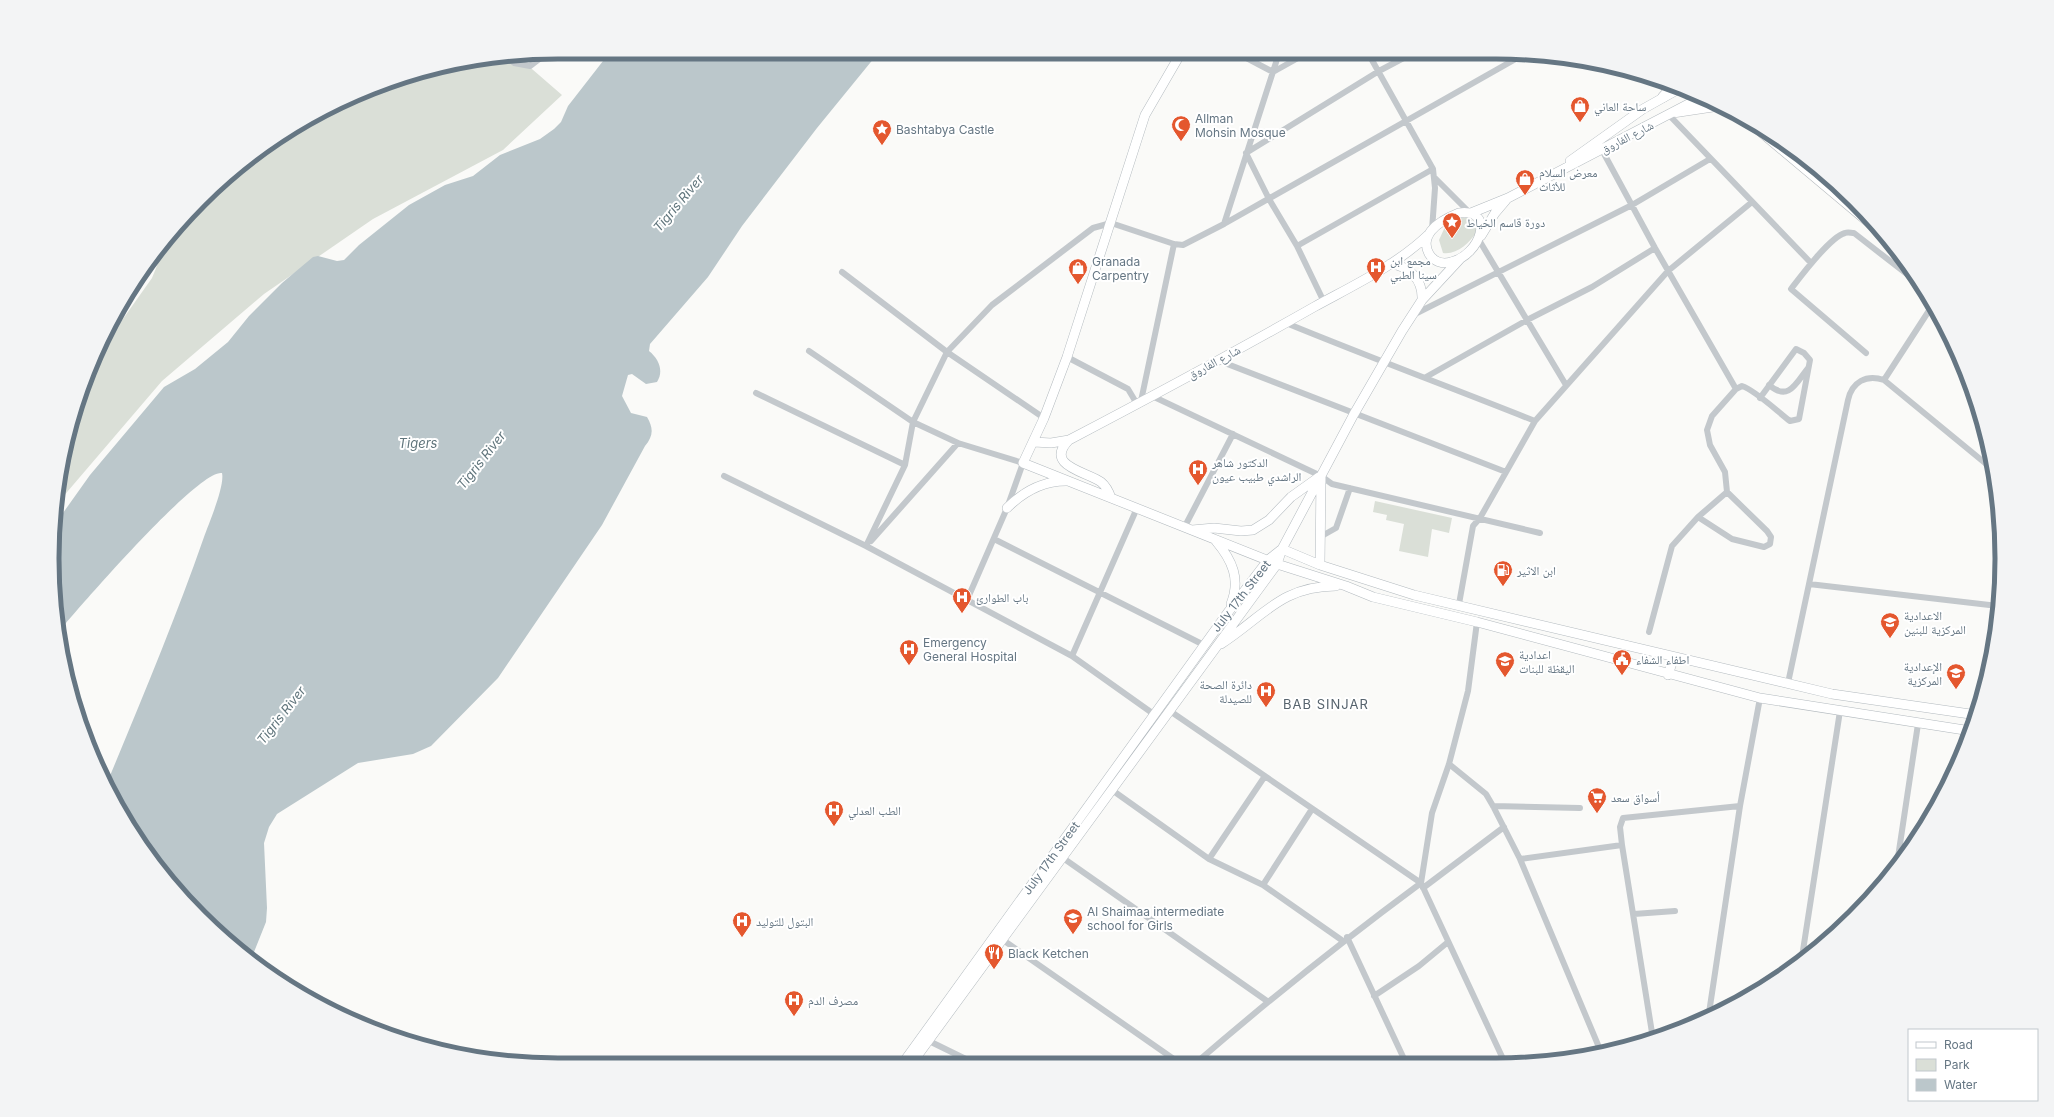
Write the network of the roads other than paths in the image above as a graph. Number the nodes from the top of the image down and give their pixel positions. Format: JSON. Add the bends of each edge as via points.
{"nodes":[{"id":1,"x":1178,"y":59,"type":"edge"},
{"id":2,"x":1248,"y":59,"type":"edge"},
{"id":3,"x":1277,"y":59,"type":"edge"},
{"id":4,"x":1296,"y":59,"type":"edge"},
{"id":5,"x":1372,"y":59,"type":"edge"},
{"id":6,"x":1402,"y":59,"type":"edge"},
{"id":7,"x":539,"y":60,"type":"edge"},
{"id":8,"x":1514,"y":60,"type":"edge"},
{"id":9,"x":512,"y":61,"type":"edge"},
{"id":10,"x":1379,"y":71,"type":"junction"},
{"id":11,"x":1273,"y":72,"type":"junction"},
{"id":12,"x":1669,"y":91,"type":"edge"},
{"id":13,"x":1673,"y":92,"type":"edge"},
{"id":14,"x":1663,"y":97,"type":"junction"},
{"id":15,"x":1695,"y":101,"type":"edge"},
{"id":16,"x":1708,"y":107,"type":"edge"},
{"id":17,"x":1672,"y":114,"type":"junction"},
{"id":18,"x":1407,"y":121,"type":"junction"},
{"id":19,"x":1780,"y":148,"type":"edge"},
{"id":20,"x":1602,"y":150,"type":"junction"},
{"id":21,"x":1246,"y":153,"type":"junction"},
{"id":22,"x":1710,"y":159,"type":"junction"},
{"id":23,"x":1433,"y":169,"type":"junction"},
{"id":24,"x":1554,"y":174,"type":"junction"},
{"id":25,"x":1435,"y":178,"type":"junction"},
{"id":26,"x":1508,"y":198,"type":"junction"},
{"id":27,"x":1269,"y":199,"type":"junction"},
{"id":28,"x":1752,"y":202,"type":"junction"},
{"id":29,"x":1632,"y":205,"type":"junction"},
{"id":30,"x":1851,"y":207,"type":"edge"},
{"id":31,"x":1470,"y":213,"type":"junction"},
{"id":32,"x":1111,"y":223,"type":"junction"},
{"id":33,"x":1224,"y":224,"type":"junction"},
{"id":34,"x":1431,"y":232,"type":"junction"},
{"id":35,"x":1479,"y":239,"type":"junction"},
{"id":36,"x":1174,"y":244,"type":"junction"},
{"id":37,"x":1297,"y":246,"type":"junction"},
{"id":38,"x":1655,"y":248,"type":"junction"},
{"id":39,"x":1460,"y":259,"type":"junction"},
{"id":40,"x":1811,"y":263,"type":"junction"},
{"id":41,"x":1390,"y":264,"type":"junction"},
{"id":42,"x":1668,"y":271,"type":"junction"},
{"id":43,"x":842,"y":272,"type":"dead end"},
{"id":44,"x":1498,"y":272,"type":"junction"},
{"id":45,"x":1905,"y":273,"type":"edge"},
{"id":46,"x":1422,"y":300,"type":"junction"},
{"id":47,"x":1324,"y":302,"type":"junction"},
{"id":48,"x":1929,"y":311,"type":"edge"},
{"id":49,"x":1412,"y":316,"type":"junction"},
{"id":50,"x":1527,"y":320,"type":"junction"},
{"id":51,"x":1286,"y":323,"type":"junction"},
{"id":52,"x":809,"y":351,"type":"dead end"},
{"id":53,"x":947,"y":352,"type":"junction"},
{"id":54,"x":1866,"y":353,"type":"dead end"},
{"id":55,"x":1068,"y":357,"type":"junction"},
{"id":56,"x":1217,"y":360,"type":"junction"},
{"id":57,"x":1383,"y":363,"type":"junction"},
{"id":58,"x":1809,"y":366,"type":"junction"},
{"id":59,"x":1426,"y":377,"type":"junction"},
{"id":60,"x":1884,"y":380,"type":"junction"},
{"id":61,"x":1769,"y":385,"type":"junction"},
{"id":62,"x":1566,"y":386,"type":"junction"},
{"id":63,"x":1736,"y":389,"type":"junction"},
{"id":64,"x":756,"y":393,"type":"dead end"},
{"id":65,"x":1152,"y":396,"type":"junction"},
{"id":66,"x":1760,"y":398,"type":"junction"},
{"id":67,"x":1139,"y":403,"type":"junction"},
{"id":68,"x":1354,"y":414,"type":"junction"},
{"id":69,"x":1044,"y":418,"type":"junction"},
{"id":70,"x":1535,"y":421,"type":"junction"},
{"id":71,"x":913,"y":422,"type":"junction"},
{"id":72,"x":1233,"y":434,"type":"junction"},
{"id":73,"x":1069,"y":440,"type":"junction"},
{"id":74,"x":1034,"y":442,"type":"junction"},
{"id":75,"x":958,"y":443,"type":"junction"},
{"id":76,"x":1023,"y":463,"type":"junction"},
{"id":77,"x":1985,"y":464,"type":"edge"},
{"id":78,"x":905,"y":466,"type":"junction"},
{"id":79,"x":1506,"y":472,"type":"junction"},
{"id":80,"x":724,"y":476,"type":"dead end"},
{"id":81,"x":1321,"y":476,"type":"junction"},
{"id":82,"x":1068,"y":481,"type":"junction"},
{"id":83,"x":1350,"y":488,"type":"junction"},
{"id":84,"x":1727,"y":492,"type":"junction"},
{"id":85,"x":1111,"y":498,"type":"junction"},
{"id":86,"x":1008,"y":508,"type":"junction"},
{"id":87,"x":1137,"y":508,"type":"junction"},
{"id":88,"x":1698,"y":517,"type":"junction"},
{"id":89,"x":1480,"y":518,"type":"junction"},
{"id":90,"x":1187,"y":529,"type":"junction"},
{"id":91,"x":1540,"y":532,"type":"dead end"},
{"id":92,"x":1320,"y":537,"type":"junction"},
{"id":93,"x":994,"y":539,"type":"junction"},
{"id":94,"x":1215,"y":540,"type":"junction"},
{"id":95,"x":866,"y":546,"type":"junction"},
{"id":96,"x":1282,"y":549,"type":"junction"},
{"id":97,"x":1268,"y":560,"type":"junction"},
{"id":98,"x":1277,"y":564,"type":"junction"},
{"id":99,"x":1320,"y":565,"type":"junction"},
{"id":100,"x":1809,"y":584,"type":"junction"},
{"id":101,"x":1346,"y":586,"type":"junction"},
{"id":102,"x":1099,"y":594,"type":"junction"},
{"id":103,"x":967,"y":600,"type":"junction"},
{"id":104,"x":1459,"y":604,"type":"junction"},
{"id":105,"x":1993,"y":605,"type":"edge"},
{"id":106,"x":1229,"y":611,"type":"junction"},
{"id":107,"x":1477,"y":622,"type":"junction"},
{"id":108,"x":1649,"y":632,"type":"dead end"},
{"id":109,"x":1204,"y":645,"type":"junction"},
{"id":110,"x":1214,"y":649,"type":"junction"},
{"id":111,"x":1072,"y":656,"type":"junction"},
{"id":112,"x":1674,"y":657,"type":"junction"},
{"id":113,"x":1668,"y":675,"type":"junction"},
{"id":114,"x":1788,"y":683,"type":"junction"},
{"id":115,"x":1760,"y":698,"type":"junction"},
{"id":116,"x":1170,"y":711,"type":"junction"},
{"id":117,"x":1840,"y":711,"type":"junction"},
{"id":118,"x":1970,"y":714,"type":"edge"},
{"id":119,"x":1155,"y":715,"type":"junction"},
{"id":120,"x":1918,"y":724,"type":"junction"},
{"id":121,"x":1964,"y":730,"type":"edge"},
{"id":122,"x":1449,"y":764,"type":"junction"},
{"id":123,"x":1265,"y":776,"type":"junction"},
{"id":124,"x":1112,"y":790,"type":"junction"},
{"id":125,"x":1493,"y":806,"type":"junction"},
{"id":126,"x":1740,"y":806,"type":"junction"},
{"id":127,"x":1580,"y":808,"type":"dead end"},
{"id":128,"x":1312,"y":809,"type":"junction"},
{"id":129,"x":1504,"y":827,"type":"junction"},
{"id":130,"x":1622,"y":845,"type":"junction"},
{"id":131,"x":1899,"y":854,"type":"edge"},
{"id":132,"x":1064,"y":858,"type":"junction"},
{"id":133,"x":1209,"y":859,"type":"junction"},
{"id":134,"x":1520,"y":859,"type":"junction"},
{"id":135,"x":1263,"y":884,"type":"junction"},
{"id":136,"x":1422,"y":885,"type":"junction"},
{"id":137,"x":1676,"y":911,"type":"dead end"},
{"id":138,"x":1634,"y":914,"type":"junction"},
{"id":139,"x":1345,"y":939,"type":"junction"},
{"id":140,"x":1003,"y":940,"type":"junction"},
{"id":141,"x":1448,"y":942,"type":"junction"},
{"id":142,"x":1803,"y":953,"type":"edge"},
{"id":143,"x":1374,"y":996,"type":"junction"},
{"id":144,"x":1267,"y":1001,"type":"junction"},
{"id":145,"x":1710,"y":1009,"type":"edge"},
{"id":146,"x":1652,"y":1032,"type":"edge"},
{"id":147,"x":929,"y":1041,"type":"junction"},
{"id":148,"x":1599,"y":1047,"type":"edge"},
{"id":149,"x":907,"y":1058,"type":"edge"},
{"id":150,"x":916,"y":1058,"type":"edge"},
{"id":151,"x":965,"y":1058,"type":"edge"},
{"id":152,"x":1172,"y":1058,"type":"edge"},
{"id":153,"x":1202,"y":1058,"type":"edge"},
{"id":154,"x":1404,"y":1058,"type":"edge"},
{"id":155,"x":1502,"y":1058,"type":"edge"}],
"edges":[{"from":1,"to":32,"type":"main road","via":[[1146,115]]},
{"from":2,"to":11,"type":"street"},
{"from":3,"to":11,"type":"street"},
{"from":4,"to":11,"type":"street"},
{"from":5,"to":10,"type":"street"},
{"from":6,"to":10,"type":"street"},
{"from":7,"to":9,"type":"street","via":[[530,66]]},
{"from":8,"to":18,"type":"street"},
{"from":10,"to":18,"type":"street"},
{"from":10,"to":21,"type":"street"},
{"from":11,"to":21,"type":"street"},
{"from":12,"to":14,"type":"main road"},
{"from":13,"to":14,"type":"main road","name":"شارع الفاروق"},
{"from":14,"to":24,"type":"main road","name":"شارع الفاروق","via":[[1618,126]]},
{"from":15,"to":17,"type":"main road","name":"شارع الفاروق"},
{"from":16,"to":17,"type":"main road"},
{"from":17,"to":20,"type":"main road","name":"شارع الفاروق"},
{"from":17,"to":22,"type":"street"},
{"from":18,"to":23,"type":"street"},
{"from":18,"to":27,"type":"street"},
{"from":19,"to":30,"type":"main road"},
{"from":20,"to":24,"type":"main road","name":"شارع الفاروق"},
{"from":20,"to":29,"type":"street"},
{"from":21,"to":27,"type":"street"},
{"from":21,"to":33,"type":"street"},
{"from":22,"to":28,"type":"street"},
{"from":22,"to":29,"type":"street"},
{"from":23,"to":25,"type":"street"},
{"from":23,"to":37,"type":"street"},
{"from":24,"to":26,"type":"main road","name":"شارع الفاروق"},
{"from":25,"to":31,"type":"street"},
{"from":25,"to":34,"type":"street"},
{"from":26,"to":31,"type":"main road","name":"شارع الفاروق"},
{"from":26,"to":35,"type":"main road","name":"شارع الفاروق"},
{"from":27,"to":33,"type":"street"},
{"from":27,"to":37,"type":"street"},
{"from":28,"to":40,"type":"street"},
{"from":28,"to":42,"type":"street"},
{"from":29,"to":38,"type":"street"},
{"from":29,"to":44,"type":"street"},
{"from":31,"to":34,"type":"main road","name":"شارع الفاروق","via":[[1453,216]]},
{"from":31,"to":35,"type":"main road","via":[[1479,221]]},
{"from":32,"to":36,"type":"street"},
{"from":32,"to":53,"type":"street","via":[[1093,228],[992,304]]},
{"from":32,"to":55,"type":"main road"},
{"from":33,"to":36,"type":"street","via":[[1183,245]]},
{"from":34,"to":39,"type":"main road","via":[[1427,250],[1433,260],[1448,263]]},
{"from":34,"to":41,"type":"main road","name":"شارع الفاروق","via":[[1412,250]]},
{"from":35,"to":39,"type":"main road","name":"شارع الفاروق","via":[[1470,252]]},
{"from":35,"to":44,"type":"street"},
{"from":36,"to":67,"type":"street"},
{"from":37,"to":47,"type":"street"},
{"from":38,"to":42,"type":"street"},
{"from":38,"to":50,"type":"street","via":[[1592,287]]},
{"from":39,"to":46,"type":"main road","name":"شارع الفاروق"},
{"from":40,"to":45,"type":"street","via":[[1840,236],[1849,232],[1854,233]]},
{"from":40,"to":54,"type":"street","via":[[1791,289]]},
{"from":41,"to":46,"type":"main road","via":[[1402,266],[1412,273],[1422,288]]},
{"from":41,"to":47,"type":"main road","name":"شارع الفاروق"},
{"from":42,"to":62,"type":"street"},
{"from":42,"to":63,"type":"street"},
{"from":43,"to":53,"type":"street"},
{"from":44,"to":49,"type":"street"},
{"from":44,"to":50,"type":"street"},
{"from":46,"to":49,"type":"main road","name":"شارع الفاروق"},
{"from":47,"to":51,"type":"main road","name":"شارع الفاروق"},
{"from":48,"to":60,"type":"street"},
{"from":49,"to":57,"type":"main road","name":"شارع الفاروق"},
{"from":50,"to":59,"type":"street"},
{"from":50,"to":62,"type":"street"},
{"from":51,"to":56,"type":"main road","name":"شارع الفاروق"},
{"from":51,"to":57,"type":"street"},
{"from":52,"to":71,"type":"street"},
{"from":53,"to":69,"type":"street"},
{"from":53,"to":71,"type":"street"},
{"from":55,"to":67,"type":"street","via":[[1128,389]]},
{"from":55,"to":69,"type":"main road"},
{"from":56,"to":65,"type":"main road","name":"شارع الفاروق"},
{"from":56,"to":68,"type":"street"},
{"from":57,"to":59,"type":"street"},
{"from":57,"to":68,"type":"main road","name":"شارع الفاروق"},
{"from":58,"to":61,"type":"street","via":[[1792,388],[1784,392]]},
{"from":58,"to":61,"type":"street","via":[[1810,360],[1796,349]]},
{"from":58,"to":66,"type":"street","via":[[1799,418],[1790,421]]},
{"from":59,"to":70,"type":"street"},
{"from":60,"to":77,"type":"street"},
{"from":60,"to":100,"type":"street","via":[[1868,378],[1854,386],[1850,392]]},
{"from":61,"to":66,"type":"street"},
{"from":62,"to":70,"type":"street"},
{"from":63,"to":66,"type":"street","via":[[1742,386],[1750,388]]},
{"from":63,"to":84,"type":"street","via":[[1712,416],[1707,430],[1710,445],[1725,472]]},
{"from":64,"to":78,"type":"street"},
{"from":65,"to":67,"type":"main road","name":"شارع الفاروق"},
{"from":65,"to":72,"type":"street"},
{"from":67,"to":73,"type":"main road","name":"شارع الفاروق"},
{"from":68,"to":79,"type":"street"},
{"from":68,"to":81,"type":"main road","name":"شارع الفاروق"},
{"from":69,"to":74,"type":"main road"},
{"from":70,"to":79,"type":"street"},
{"from":71,"to":75,"type":"street"},
{"from":71,"to":78,"type":"street"},
{"from":72,"to":81,"type":"street"},
{"from":72,"to":90,"type":"street"},
{"from":73,"to":74,"type":"main road","name":"شارع الفاروق"},
{"from":73,"to":85,"type":"main road","via":[[1063,448],[1065,464],[1101,482]]},
{"from":74,"to":76,"type":"main road"},
{"from":75,"to":76,"type":"street"},
{"from":75,"to":95,"type":"street"},
{"from":76,"to":82,"type":"main road"},
{"from":76,"to":86,"type":"street"},
{"from":78,"to":95,"type":"street"},
{"from":79,"to":89,"type":"street"},
{"from":80,"to":95,"type":"street"},
{"from":81,"to":83,"type":"street","via":[[1332,484]]},
{"from":81,"to":90,"type":"main road","via":[[1291,497],[1268,520],[1253,530]]},
{"from":81,"to":92,"type":"main road"},
{"from":81,"to":96,"type":"main road","name":"شارع الفاروق"},
{"from":82,"to":85,"type":"main road"},
{"from":82,"to":86,"type":"main road","via":[[1051,482],[1035,487],[1020,496]]},
{"from":83,"to":89,"type":"street"},
{"from":83,"to":92,"type":"street","via":[[1336,528]]},
{"from":84,"to":88,"type":"street"},
{"from":84,"to":88,"type":"street","via":[[1767,530],[1771,537],[1770,544],[1764,547],[1732,539]]},
{"from":85,"to":87,"type":"main road"},
{"from":86,"to":93,"type":"street"},
{"from":87,"to":90,"type":"main road"},
{"from":87,"to":102,"type":"street"},
{"from":88,"to":108,"type":"street","via":[[1672,546]]},
{"from":89,"to":91,"type":"street"},
{"from":89,"to":104,"type":"street","via":[[1473,526]]},
{"from":90,"to":94,"type":"main road"},
{"from":92,"to":99,"type":"main road"},
{"from":93,"to":102,"type":"street"},
{"from":93,"to":103,"type":"street"},
{"from":94,"to":97,"type":"main road"},
{"from":94,"to":106,"type":"main road","via":[[1227,555],[1236,578]]},
{"from":95,"to":103,"type":"street"},
{"from":96,"to":97,"type":"main road","name":"July 17th Street"},
{"from":96,"to":98,"type":"main road","name":"July 17th Street"},
{"from":96,"to":99,"type":"main road"},
{"from":97,"to":98,"type":"main road"},
{"from":97,"to":106,"type":"main road","name":"July 17th Street"},
{"from":98,"to":101,"type":"main road"},
{"from":98,"to":110,"type":"main road","name":"July 17th Street"},
{"from":99,"to":104,"type":"main road","via":[[1414,595]]},
{"from":100,"to":105,"type":"street"},
{"from":100,"to":114,"type":"street"},
{"from":101,"to":107,"type":"main road","via":[[1373,597]]},
{"from":101,"to":110,"type":"main road","via":[[1320,586],[1284,597]]},
{"from":102,"to":109,"type":"street"},
{"from":102,"to":111,"type":"street"},
{"from":103,"to":111,"type":"street"},
{"from":104,"to":112,"type":"main road"},
{"from":106,"to":109,"type":"main road","name":"July 17th Street"},
{"from":107,"to":113,"type":"main road"},
{"from":107,"to":122,"type":"street","via":[[1468,691]]},
{"from":109,"to":119,"type":"main road","name":"July 17th Street"},
{"from":110,"to":116,"type":"main road","name":"July 17th Street"},
{"from":111,"to":119,"type":"street"},
{"from":112,"to":113,"type":"main road"},
{"from":112,"to":114,"type":"main road"},
{"from":113,"to":115,"type":"main road"},
{"from":114,"to":118,"type":"main road","via":[[1832,694]]},
{"from":115,"to":117,"type":"main road"},
{"from":115,"to":126,"type":"street"},
{"from":116,"to":123,"type":"street"},
{"from":116,"to":124,"type":"main road","name":"July 17th Street"},
{"from":117,"to":120,"type":"main road"},
{"from":117,"to":142,"type":"street"},
{"from":119,"to":149,"type":"main road","name":"July 17th Street"},
{"from":120,"to":121,"type":"main road"},
{"from":120,"to":131,"type":"street"},
{"from":122,"to":125,"type":"street","via":[[1486,794]]},
{"from":122,"to":136,"type":"street","via":[[1432,813]]},
{"from":123,"to":128,"type":"street"},
{"from":123,"to":133,"type":"street"},
{"from":124,"to":132,"type":"main road","name":"July 17th Street"},
{"from":124,"to":133,"type":"street"},
{"from":125,"to":127,"type":"street"},
{"from":125,"to":129,"type":"street"},
{"from":126,"to":130,"type":"street","via":[[1623,818],[1620,827]]},
{"from":126,"to":145,"type":"street"},
{"from":128,"to":135,"type":"street"},
{"from":128,"to":136,"type":"street"},
{"from":129,"to":134,"type":"street"},
{"from":129,"to":136,"type":"street"},
{"from":130,"to":134,"type":"street"},
{"from":130,"to":138,"type":"street"},
{"from":132,"to":140,"type":"main road","name":"July 17th Street"},
{"from":132,"to":144,"type":"street"},
{"from":133,"to":135,"type":"street"},
{"from":134,"to":148,"type":"street"},
{"from":135,"to":139,"type":"street"},
{"from":136,"to":139,"type":"street"},
{"from":136,"to":141,"type":"street"},
{"from":137,"to":138,"type":"street"},
{"from":138,"to":146,"type":"street"},
{"from":139,"to":143,"type":"street"},
{"from":139,"to":144,"type":"street"},
{"from":140,"to":147,"type":"main road","name":"July 17th Street"},
{"from":140,"to":152,"type":"street"},
{"from":141,"to":143,"type":"street","via":[[1419,966]]},
{"from":141,"to":155,"type":"street"},
{"from":143,"to":154,"type":"street"},
{"from":144,"to":153,"type":"street"},
{"from":147,"to":150,"type":"main road","name":"July 17th Street"},
{"from":147,"to":151,"type":"street"}]}
